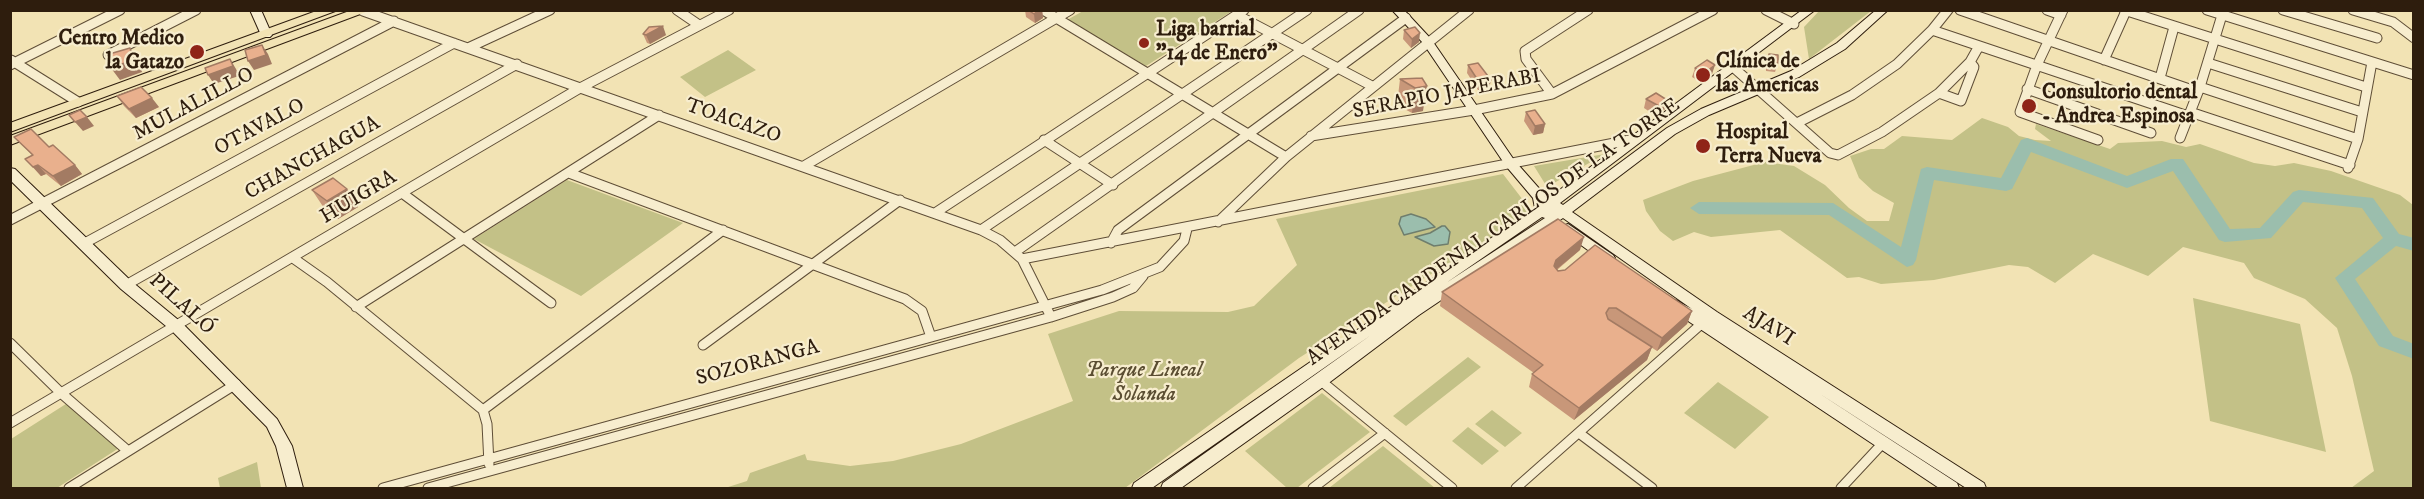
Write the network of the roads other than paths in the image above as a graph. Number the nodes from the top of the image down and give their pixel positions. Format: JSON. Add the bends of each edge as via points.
{"nodes":[{"id":1,"x":120,"y":10,"type":"edge"},
{"id":2,"x":196,"y":10,"type":"edge"},
{"id":3,"x":255,"y":10,"type":"edge"},
{"id":4,"x":332,"y":10,"type":"edge"},
{"id":5,"x":550,"y":10,"type":"edge"},
{"id":6,"x":677,"y":10,"type":"edge"},
{"id":7,"x":729,"y":10,"type":"edge"},
{"id":8,"x":1043,"y":10,"type":"edge"},
{"id":9,"x":1070,"y":10,"type":"edge"},
{"id":10,"x":1307,"y":10,"type":"edge"},
{"id":11,"x":1359,"y":10,"type":"edge"},
{"id":12,"x":1469,"y":10,"type":"edge"},
{"id":13,"x":1588,"y":10,"type":"edge"},
{"id":14,"x":1713,"y":10,"type":"edge"},
{"id":15,"x":1766,"y":10,"type":"edge"},
{"id":16,"x":1810,"y":10,"type":"edge"},
{"id":17,"x":1883,"y":10,"type":"edge"},
{"id":18,"x":1948,"y":10,"type":"edge"},
{"id":19,"x":1960,"y":10,"type":"edge"},
{"id":20,"x":2047,"y":10,"type":"edge"},
{"id":21,"x":2207,"y":10,"type":"edge"},
{"id":22,"x":2283,"y":10,"type":"edge"},
{"id":23,"x":2353,"y":10,"type":"edge"},
{"id":24,"x":363,"y":11,"type":"edge"},
{"id":25,"x":2125,"y":11,"type":"edge"},
{"id":26,"x":1241,"y":13,"type":"edge"},
{"id":27,"x":2062,"y":13,"type":"edge"},
{"id":28,"x":1402,"y":14,"type":"edge"},
{"id":29,"x":2222,"y":15,"type":"junction"},
{"id":30,"x":1057,"y":18,"type":"junction"},
{"id":31,"x":394,"y":21,"type":"junction"},
{"id":32,"x":1794,"y":24,"type":"junction"},
{"id":33,"x":699,"y":25,"type":"junction"},
{"id":34,"x":2174,"y":27,"type":"junction"},
{"id":35,"x":1932,"y":30,"type":"junction"},
{"id":36,"x":1273,"y":33,"type":"junction"},
{"id":37,"x":266,"y":35,"type":"junction"},
{"id":38,"x":2377,"y":38,"type":"dead end"},
{"id":39,"x":2414,"y":38,"type":"edge"},
{"id":40,"x":2215,"y":40,"type":"junction"},
{"id":41,"x":1427,"y":41,"type":"junction"},
{"id":42,"x":2048,"y":41,"type":"junction"},
{"id":43,"x":454,"y":43,"type":"junction"},
{"id":44,"x":1979,"y":46,"type":"junction"},
{"id":45,"x":470,"y":47,"type":"junction"},
{"id":46,"x":1305,"y":50,"type":"junction"},
{"id":47,"x":108,"y":55,"type":"edge"},
{"id":48,"x":2103,"y":60,"type":"junction"},
{"id":49,"x":12,"y":62,"type":"edge"},
{"id":50,"x":1970,"y":62,"type":"junction"},
{"id":51,"x":2372,"y":62,"type":"junction"},
{"id":52,"x":2208,"y":63,"type":"junction"},
{"id":53,"x":517,"y":64,"type":"junction"},
{"id":54,"x":2037,"y":64,"type":"junction"},
{"id":55,"x":1340,"y":68,"type":"junction"},
{"id":56,"x":1734,"y":68,"type":"junction"},
{"id":57,"x":1146,"y":72,"type":"junction"},
{"id":58,"x":2414,"y":75,"type":"edge"},
{"id":59,"x":2160,"y":78,"type":"junction"},
{"id":60,"x":1372,"y":86,"type":"junction"},
{"id":61,"x":2366,"y":87,"type":"junction"},
{"id":62,"x":580,"y":88,"type":"junction"},
{"id":63,"x":1758,"y":89,"type":"junction"},
{"id":64,"x":2027,"y":89,"type":"junction"},
{"id":65,"x":2199,"y":89,"type":"junction"},
{"id":66,"x":1939,"y":93,"type":"junction"},
{"id":67,"x":1182,"y":94,"type":"junction"},
{"id":68,"x":1552,"y":94,"type":"junction"},
{"id":69,"x":78,"y":102,"type":"junction"},
{"id":70,"x":1474,"y":110,"type":"junction"},
{"id":71,"x":2362,"y":112,"type":"junction"},
{"id":72,"x":1214,"y":113,"type":"junction"},
{"id":73,"x":2189,"y":114,"type":"junction"},
{"id":74,"x":659,"y":115,"type":"junction"},
{"id":75,"x":1797,"y":123,"type":"junction"},
{"id":76,"x":10,"y":128,"type":"edge"},
{"id":77,"x":1249,"y":134,"type":"junction"},
{"id":78,"x":2151,"y":134,"type":"dead end"},
{"id":79,"x":1311,"y":136,"type":"junction"},
{"id":80,"x":2180,"y":138,"type":"dead end"},
{"id":81,"x":1635,"y":139,"type":"junction"},
{"id":82,"x":2358,"y":139,"type":"junction"},
{"id":83,"x":1044,"y":140,"type":"junction"},
{"id":84,"x":2098,"y":140,"type":"dead end"},
{"id":85,"x":10,"y":141,"type":"edge"},
{"id":86,"x":1286,"y":157,"type":"junction"},
{"id":87,"x":1083,"y":163,"type":"junction"},
{"id":88,"x":1510,"y":163,"type":"junction"},
{"id":89,"x":804,"y":166,"type":"junction"},
{"id":90,"x":10,"y":172,"type":"edge"},
{"id":91,"x":568,"y":173,"type":"junction"},
{"id":92,"x":1113,"y":185,"type":"junction"},
{"id":93,"x":402,"y":193,"type":"junction"},
{"id":94,"x":900,"y":200,"type":"junction"},
{"id":95,"x":41,"y":205,"type":"junction"},
{"id":96,"x":1549,"y":208,"type":"junction"},
{"id":97,"x":935,"y":213,"type":"junction"},
{"id":98,"x":10,"y":220,"type":"edge"},
{"id":99,"x":1218,"y":222,"type":"junction"},
{"id":100,"x":1187,"y":229,"type":"junction"},
{"id":101,"x":723,"y":230,"type":"junction"},
{"id":102,"x":981,"y":230,"type":"junction"},
{"id":103,"x":463,"y":240,"type":"junction"},
{"id":104,"x":1111,"y":243,"type":"junction"},
{"id":105,"x":83,"y":244,"type":"junction"},
{"id":106,"x":1019,"y":256,"type":"junction"},
{"id":107,"x":293,"y":258,"type":"junction"},
{"id":108,"x":814,"y":264,"type":"junction"},
{"id":109,"x":1143,"y":276,"type":"junction"},
{"id":110,"x":126,"y":285,"type":"junction"},
{"id":111,"x":551,"y":303,"type":"dead end"},
{"id":112,"x":1047,"y":306,"type":"junction"},
{"id":113,"x":356,"y":307,"type":"junction"},
{"id":114,"x":1051,"y":317,"type":"junction"},
{"id":115,"x":1707,"y":320,"type":"junction"},
{"id":116,"x":177,"y":327,"type":"junction"},
{"id":117,"x":931,"y":337,"type":"junction"},
{"id":118,"x":703,"y":345,"type":"dead end"},
{"id":119,"x":12,"y":346,"type":"edge"},
{"id":120,"x":1651,"y":354,"type":"edge"},
{"id":121,"x":1661,"y":360,"type":"junction"},
{"id":122,"x":1321,"y":381,"type":"junction"},
{"id":123,"x":236,"y":384,"type":"junction"},
{"id":124,"x":61,"y":393,"type":"junction"},
{"id":125,"x":483,"y":410,"type":"junction"},
{"id":126,"x":10,"y":423,"type":"edge"},
{"id":127,"x":1385,"y":433,"type":"junction"},
{"id":128,"x":1579,"y":433,"type":"junction"},
{"id":129,"x":1882,"y":444,"type":"junction"},
{"id":130,"x":128,"y":452,"type":"junction"},
{"id":131,"x":489,"y":459,"type":"junction"},
{"id":132,"x":490,"y":471,"type":"junction"},
{"id":133,"x":69,"y":489,"type":"edge"},
{"id":134,"x":295,"y":489,"type":"edge"},
{"id":135,"x":383,"y":489,"type":"edge"},
{"id":136,"x":428,"y":489,"type":"edge"},
{"id":137,"x":1140,"y":489,"type":"edge"},
{"id":138,"x":1169,"y":489,"type":"edge"},
{"id":139,"x":1313,"y":489,"type":"edge"},
{"id":140,"x":1452,"y":489,"type":"edge"},
{"id":141,"x":1516,"y":489,"type":"edge"},
{"id":142,"x":1652,"y":489,"type":"edge"},
{"id":143,"x":1841,"y":489,"type":"edge"},
{"id":144,"x":1951,"y":489,"type":"edge"},
{"id":145,"x":1978,"y":489,"type":"edge"}],
"edges":[{"from":1,"to":49,"type":"street"},
{"from":2,"to":47,"type":"street"},
{"from":3,"to":37,"type":"street"},
{"from":4,"to":37,"type":"main road"},
{"from":5,"to":45,"type":"street"},
{"from":6,"to":33,"type":"street"},
{"from":7,"to":33,"type":"street","name":"HUIGRA"},
{"from":8,"to":30,"type":"street"},
{"from":9,"to":30,"type":"street"},
{"from":10,"to":36,"type":"street"},
{"from":11,"to":46,"type":"street"},
{"from":12,"to":41,"type":"street"},
{"from":13,"to":68,"type":"street","via":[[1525,51],[1526,59]]},
{"from":14,"to":68,"type":"street","name":"SERAPIO JAPERABI"},
{"from":15,"to":32,"type":"street"},
{"from":16,"to":32,"type":"street","name":"AVENIDA CARDENAL CARLOS DE LA TORRE"},
{"from":17,"to":63,"type":"street","name":"AVENIDA CARDENAL CARLOS DE LA TORRE","via":[[1841,46],[1795,74]]},
{"from":18,"to":35,"type":"street"},
{"from":19,"to":42,"type":"street"},
{"from":20,"to":27,"type":"street"},
{"from":21,"to":29,"type":"street"},
{"from":22,"to":38,"type":"street"},
{"from":23,"to":39,"type":"street","via":[[2393,22]]},
{"from":24,"to":31,"type":"street","name":"TOACAZO"},
{"from":24,"to":85,"type":"main road"},
{"from":25,"to":34,"type":"street"},
{"from":25,"to":48,"type":"street"},
{"from":26,"to":36,"type":"street"},
{"from":26,"to":57,"type":"street"},
{"from":27,"to":42,"type":"street"},
{"from":28,"to":41,"type":"street","name":"AJAVI"},
{"from":28,"to":55,"type":"street"},
{"from":29,"to":40,"type":"street"},
{"from":29,"to":51,"type":"street"},
{"from":30,"to":57,"type":"street"},
{"from":30,"to":89,"type":"street"},
{"from":31,"to":43,"type":"street","name":"TOACAZO"},
{"from":31,"to":95,"type":"street","name":"MULALILLO"},
{"from":32,"to":56,"type":"street","name":"AVENIDA CARDENAL CARLOS DE LA TORRE"},
{"from":33,"to":62,"type":"street","name":"HUIGRA"},
{"from":34,"to":40,"type":"street"},
{"from":34,"to":59,"type":"street"},
{"from":35,"to":44,"type":"street"},
{"from":35,"to":75,"type":"street","via":[[1897,64]]},
{"from":36,"to":46,"type":"street"},
{"from":36,"to":67,"type":"street"},
{"from":37,"to":69,"type":"main road"},
{"from":40,"to":52,"type":"street"},
{"from":40,"to":61,"type":"street"},
{"from":41,"to":60,"type":"street"},
{"from":41,"to":70,"type":"street","name":"AJAVI"},
{"from":42,"to":48,"type":"street"},
{"from":42,"to":54,"type":"street"},
{"from":43,"to":45,"type":"street","name":"TOACAZO"},
{"from":43,"to":105,"type":"street","name":"OTAVALO"},
{"from":44,"to":50,"type":"street"},
{"from":44,"to":54,"type":"street"},
{"from":45,"to":53,"type":"street","name":"TOACAZO"},
{"from":46,"to":55,"type":"street"},
{"from":46,"to":72,"type":"street"},
{"from":48,"to":59,"type":"street"},
{"from":49,"to":69,"type":"street"},
{"from":50,"to":66,"type":"street"},
{"from":50,"to":66,"type":"street","via":[[1974,67],[1961,101]]},
{"from":51,"to":58,"type":"street"},
{"from":51,"to":61,"type":"street"},
{"from":52,"to":65,"type":"street"},
{"from":52,"to":71,"type":"street"},
{"from":53,"to":62,"type":"street","name":"TOACAZO"},
{"from":53,"to":110,"type":"street","name":"CHANCHAGUA"},
{"from":54,"to":64,"type":"street"},
{"from":54,"to":73,"type":"street"},
{"from":55,"to":60,"type":"street"},
{"from":55,"to":77,"type":"street"},
{"from":56,"to":63,"type":"street"},
{"from":56,"to":81,"type":"street","name":"AVENIDA CARDENAL CARLOS DE LA TORRE"},
{"from":57,"to":67,"type":"street"},
{"from":57,"to":83,"type":"street"},
{"from":59,"to":65,"type":"street"},
{"from":60,"to":79,"type":"street"},
{"from":61,"to":71,"type":"street"},
{"from":62,"to":74,"type":"street","name":"TOACAZO"},
{"from":62,"to":93,"type":"street","name":"HUIGRA"},
{"from":63,"to":75,"type":"street"},
{"from":63,"to":96,"type":"street","name":"AVENIDA CARDENAL CARLOS DE LA TORRE","via":[[1688,120]]},
{"from":64,"to":78,"type":"street"},
{"from":64,"to":84,"type":"street","via":[[2020,112]]},
{"from":65,"to":73,"type":"street"},
{"from":65,"to":82,"type":"street"},
{"from":66,"to":75,"type":"street","via":[[1882,132],[1838,155],[1830,153]]},
{"from":67,"to":72,"type":"street"},
{"from":67,"to":87,"type":"street"},
{"from":68,"to":70,"type":"street","name":"SERAPIO JAPERABI"},
{"from":69,"to":76,"type":"main road"},
{"from":70,"to":79,"type":"street","name":"SERAPIO JAPERABI"},
{"from":70,"to":88,"type":"street","name":"AJAVI"},
{"from":71,"to":82,"type":"street"},
{"from":72,"to":77,"type":"street"},
{"from":72,"to":92,"type":"street"},
{"from":73,"to":80,"type":"street"},
{"from":73,"to":82,"type":"street","via":[[2349,166]]},
{"from":74,"to":89,"type":"street","name":"TOACAZO"},
{"from":74,"to":91,"type":"street"},
{"from":77,"to":86,"type":"street"},
{"from":77,"to":104,"type":"street","via":[[1118,230]]},
{"from":79,"to":86,"type":"street"},
{"from":81,"to":88,"type":"street"},
{"from":81,"to":96,"type":"street","name":"AVENIDA CARDENAL CARLOS DE LA TORRE"},
{"from":83,"to":87,"type":"street"},
{"from":83,"to":97,"type":"street"},
{"from":86,"to":99,"type":"street"},
{"from":87,"to":92,"type":"street"},
{"from":87,"to":102,"type":"street"},
{"from":88,"to":96,"type":"street","name":"AJAVI"},
{"from":88,"to":99,"type":"street"},
{"from":89,"to":94,"type":"street","name":"TOACAZO"},
{"from":90,"to":95,"type":"street","name":"PILALÓ"},
{"from":91,"to":101,"type":"street"},
{"from":91,"to":103,"type":"street"},
{"from":92,"to":106,"type":"street"},
{"from":93,"to":103,"type":"street"},
{"from":93,"to":107,"type":"street","name":"HUIGRA"},
{"from":94,"to":97,"type":"street","name":"TOACAZO"},
{"from":94,"to":108,"type":"street"},
{"from":95,"to":98,"type":"street","name":"MULALILLO"},
{"from":95,"to":105,"type":"street","name":"PILALÓ"},
{"from":96,"to":115,"type":"street","name":"AJAVI"},
{"from":96,"to":115,"type":"street","name":"AJAVI","via":[[1589,252]]},
{"from":96,"to":122,"type":"street","name":"AVENIDA CARDENAL CARLOS DE LA TORRE"},
{"from":96,"to":137,"type":"street","name":"AVENIDA CARDENAL CARLOS DE LA TORRE"},
{"from":97,"to":102,"type":"street","name":"TOACAZO"},
{"from":99,"to":100,"type":"street"},
{"from":100,"to":104,"type":"street"},
{"from":100,"to":109,"type":"street","name":"SOZORANGA","via":[[1174,254]]},
{"from":101,"to":108,"type":"street"},
{"from":101,"to":125,"type":"street"},
{"from":102,"to":106,"type":"street","name":"TOACAZO"},
{"from":103,"to":111,"type":"street"},
{"from":103,"to":113,"type":"street"},
{"from":104,"to":106,"type":"street"},
{"from":105,"to":110,"type":"street","name":"PILALÓ"},
{"from":106,"to":112,"type":"street","name":"TOACAZO"},
{"from":107,"to":113,"type":"street"},
{"from":107,"to":116,"type":"street","name":"HUIGRA"},
{"from":108,"to":117,"type":"street","via":[[915,304],[922,311]]},
{"from":108,"to":118,"type":"street"},
{"from":109,"to":112,"type":"street","name":"SOZORANGA"},
{"from":109,"to":114,"type":"street","name":"SOZORANGA","via":[[1133,288],[1113,297]]},
{"from":110,"to":116,"type":"street","name":"PILALÓ"},
{"from":112,"to":114,"type":"street","name":"TOACAZO"},
{"from":112,"to":117,"type":"street","name":"SOZORANGA"},
{"from":113,"to":125,"type":"street"},
{"from":114,"to":132,"type":"street","name":"SOZORANGA"},
{"from":115,"to":121,"type":"street"},
{"from":115,"to":129,"type":"street","name":"AJAVI"},
{"from":115,"to":145,"type":"street","name":"AJAVI"},
{"from":116,"to":123,"type":"street","name":"PILALÓ"},
{"from":116,"to":124,"type":"street","name":"HUIGRA"},
{"from":117,"to":131,"type":"street","name":"SOZORANGA"},
{"from":119,"to":124,"type":"street"},
{"from":120,"to":121,"type":"street"},
{"from":121,"to":128,"type":"street"},
{"from":122,"to":127,"type":"street"},
{"from":122,"to":138,"type":"street","name":"AVENIDA CARDENAL CARLOS DE LA TORRE"},
{"from":123,"to":130,"type":"street"},
{"from":123,"to":134,"type":"street","name":"PILALÓ","via":[[272,423],[284,446]]},
{"from":124,"to":126,"type":"street","name":"HUIGRA"},
{"from":124,"to":130,"type":"street"},
{"from":125,"to":131,"type":"street"},
{"from":127,"to":139,"type":"street"},
{"from":127,"to":140,"type":"street"},
{"from":128,"to":141,"type":"street"},
{"from":128,"to":142,"type":"street"},
{"from":129,"to":143,"type":"street"},
{"from":129,"to":144,"type":"street","name":"AJAVI"},
{"from":130,"to":133,"type":"street"},
{"from":131,"to":132,"type":"street"},
{"from":131,"to":135,"type":"street","name":"SOZORANGA"},
{"from":132,"to":136,"type":"street","name":"SOZORANGA"}]}
